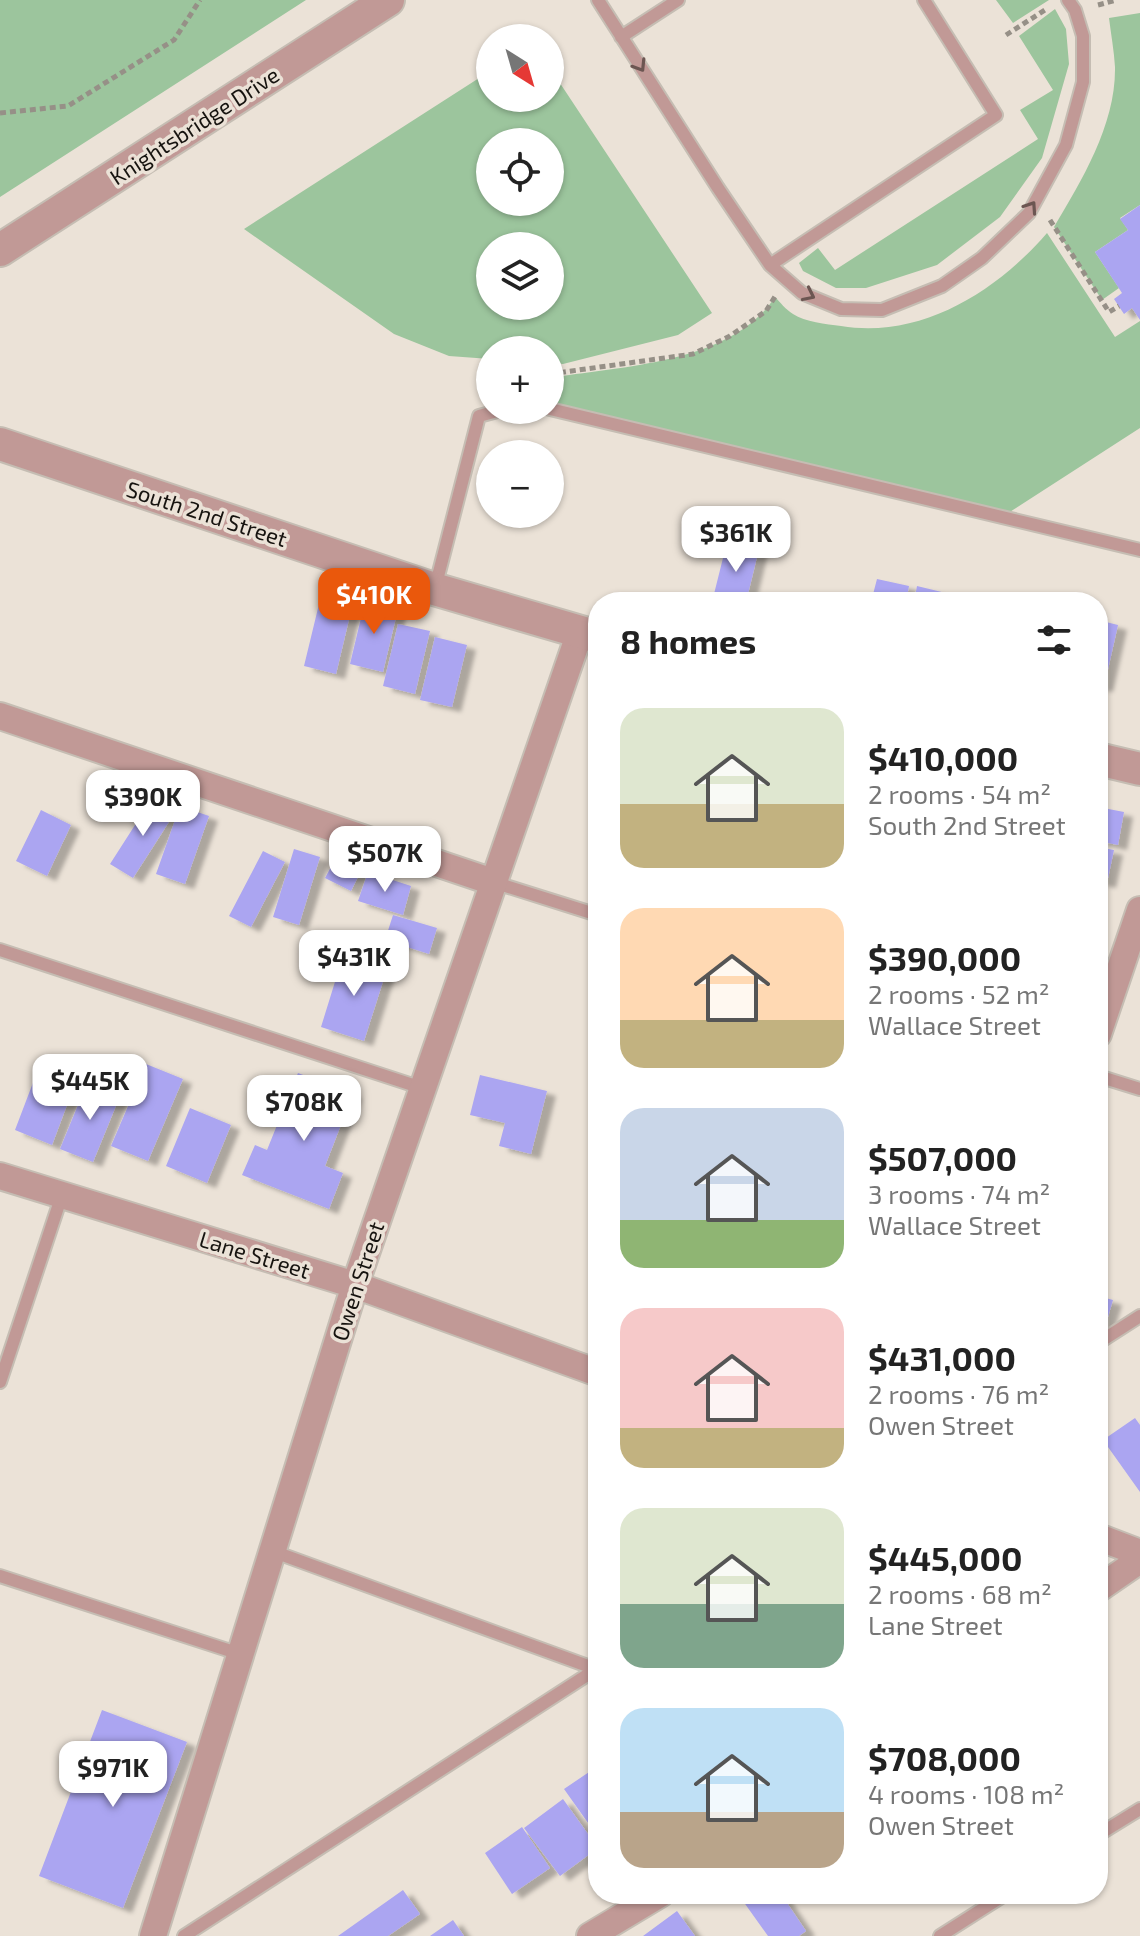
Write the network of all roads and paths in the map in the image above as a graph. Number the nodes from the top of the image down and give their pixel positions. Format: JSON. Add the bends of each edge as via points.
{"nodes":[{"id":1,"x":200,"y":0,"type":"edge"},
{"id":2,"x":388,"y":0,"type":"edge"},
{"id":3,"x":598,"y":0,"type":"edge"},
{"id":4,"x":678,"y":0,"type":"edge"},
{"id":5,"x":924,"y":0,"type":"edge"},
{"id":6,"x":1068,"y":0,"type":"edge"},
{"id":7,"x":1117,"y":0,"type":"edge"},
{"id":8,"x":1098,"y":5,"type":"dead end"},
{"id":9,"x":1048,"y":8,"type":"dead end"},
{"id":10,"x":1006,"y":35,"type":"dead end"},
{"id":11,"x":621,"y":37,"type":"junction"},
{"id":12,"x":0,"y":113,"type":"edge"},
{"id":13,"x":1050,"y":220,"type":"dead end"},
{"id":14,"x":0,"y":250,"type":"edge"},
{"id":15,"x":770,"y":265,"type":"junction"},
{"id":16,"x":785,"y":280,"type":"junction"},
{"id":17,"x":1119,"y":306,"type":"dead end"},
{"id":18,"x":564,"y":372,"type":"edge"},
{"id":19,"x":564,"y":412,"type":"edge"},
{"id":20,"x":477,"y":424,"type":"edge"},
{"id":21,"x":0,"y":444,"type":"edge"},
{"id":22,"x":1140,"y":550,"type":"edge"},
{"id":23,"x":434,"y":589,"type":"junction"},
{"id":24,"x":588,"y":634,"type":"edge"},
{"id":25,"x":588,"y":637,"type":"edge"},
{"id":26,"x":0,"y":716,"type":"edge"},
{"id":27,"x":1108,"y":761,"type":"edge"},
{"id":28,"x":1140,"y":769,"type":"edge"},
{"id":29,"x":493,"y":882,"type":"junction"},
{"id":30,"x":1140,"y":910,"type":"edge"},
{"id":31,"x":588,"y":912,"type":"edge"},
{"id":32,"x":0,"y":950,"type":"edge"},
{"id":33,"x":1108,"y":1004,"type":"edge"},
{"id":34,"x":1108,"y":1079,"type":"edge"},
{"id":35,"x":422,"y":1088,"type":"junction"},
{"id":36,"x":1140,"y":1089,"type":"edge"},
{"id":37,"x":0,"y":1176,"type":"edge"},
{"id":38,"x":62,"y":1195,"type":"junction"},
{"id":39,"x":355,"y":1285,"type":"junction"},
{"id":40,"x":1140,"y":1316,"type":"edge"},
{"id":41,"x":1108,"y":1337,"type":"edge"},
{"id":42,"x":588,"y":1369,"type":"edge"},
{"id":43,"x":0,"y":1382,"type":"edge"},
{"id":44,"x":1108,"y":1541,"type":"edge"},
{"id":45,"x":272,"y":1551,"type":"junction"},
{"id":46,"x":1140,"y":1553,"type":"edge"},
{"id":47,"x":1140,"y":1560,"type":"edge"},
{"id":48,"x":0,"y":1576,"type":"edge"},
{"id":49,"x":1108,"y":1582,"type":"edge"},
{"id":50,"x":240,"y":1654,"type":"junction"},
{"id":51,"x":588,"y":1663,"type":"edge"},
{"id":52,"x":588,"y":1672,"type":"edge"},
{"id":53,"x":1140,"y":1809,"type":"edge"},
{"id":54,"x":1108,"y":1829,"type":"edge"},
{"id":55,"x":643,"y":1904,"type":"edge"},
{"id":56,"x":990,"y":1904,"type":"edge"},
{"id":57,"x":153,"y":1936,"type":"edge"},
{"id":58,"x":184,"y":1936,"type":"edge"},
{"id":59,"x":590,"y":1936,"type":"edge"},
{"id":60,"x":940,"y":1936,"type":"edge"}],
"edges":[{"from":1,"to":12,"type":"path","via":[[174,40],[68,106]]},
{"from":2,"to":14,"type":"street","name":"Knightsbridge Drive"},
{"from":3,"to":11,"type":"lane"},
{"from":4,"to":11,"type":"lane"},
{"from":5,"to":15,"type":"lane","via":[[996,115]]},
{"from":16,"to":6,"type":"lane","one_way":true,"via":[[841,309],[882,310],[942,286],[1020,222],[1066,145],[1083,82],[1083,36]]},
{"from":7,"to":8,"type":"path"},
{"from":9,"to":10,"type":"path"},
{"from":11,"to":15,"type":"lane","one_way":true},
{"from":13,"to":17,"type":"path","via":[[1109,312]]},
{"from":15,"to":16,"type":"lane"},
{"from":16,"to":18,"type":"path","via":[[766,311],[693,354]]},
{"from":19,"to":22,"type":"lane"},
{"from":20,"to":23,"type":"lane"},
{"from":21,"to":23,"type":"street","name":"South 2nd Street"},
{"from":23,"to":24,"type":"street","name":"South 2nd Street"},
{"from":25,"to":29,"type":"street","name":"Owen Street"},
{"from":26,"to":29,"type":"street"},
{"from":27,"to":28,"type":"street"},
{"from":29,"to":31,"type":"lane"},
{"from":29,"to":35,"type":"street","name":"Owen Street"},
{"from":30,"to":33,"type":"street"},
{"from":32,"to":35,"type":"lane"},
{"from":34,"to":36,"type":"lane"},
{"from":35,"to":39,"type":"street","name":"Owen Street"},
{"from":37,"to":38,"type":"street","name":"Lane Street"},
{"from":38,"to":39,"type":"street","name":"Lane Street"},
{"from":38,"to":43,"type":"lane"},
{"from":39,"to":42,"type":"street","name":"Lane Street"},
{"from":39,"to":45,"type":"street","name":"Owen Street"},
{"from":40,"to":41,"type":"lane"},
{"from":44,"to":46,"type":"street"},
{"from":45,"to":50,"type":"street","name":"Owen Street"},
{"from":45,"to":51,"type":"lane"},
{"from":47,"to":49,"type":"street"},
{"from":48,"to":50,"type":"lane"},
{"from":50,"to":57,"type":"street","name":"Owen Street"},
{"from":52,"to":58,"type":"lane"},
{"from":53,"to":54,"type":"lane"},
{"from":55,"to":59,"type":"street"},
{"from":56,"to":60,"type":"lane"}]}
